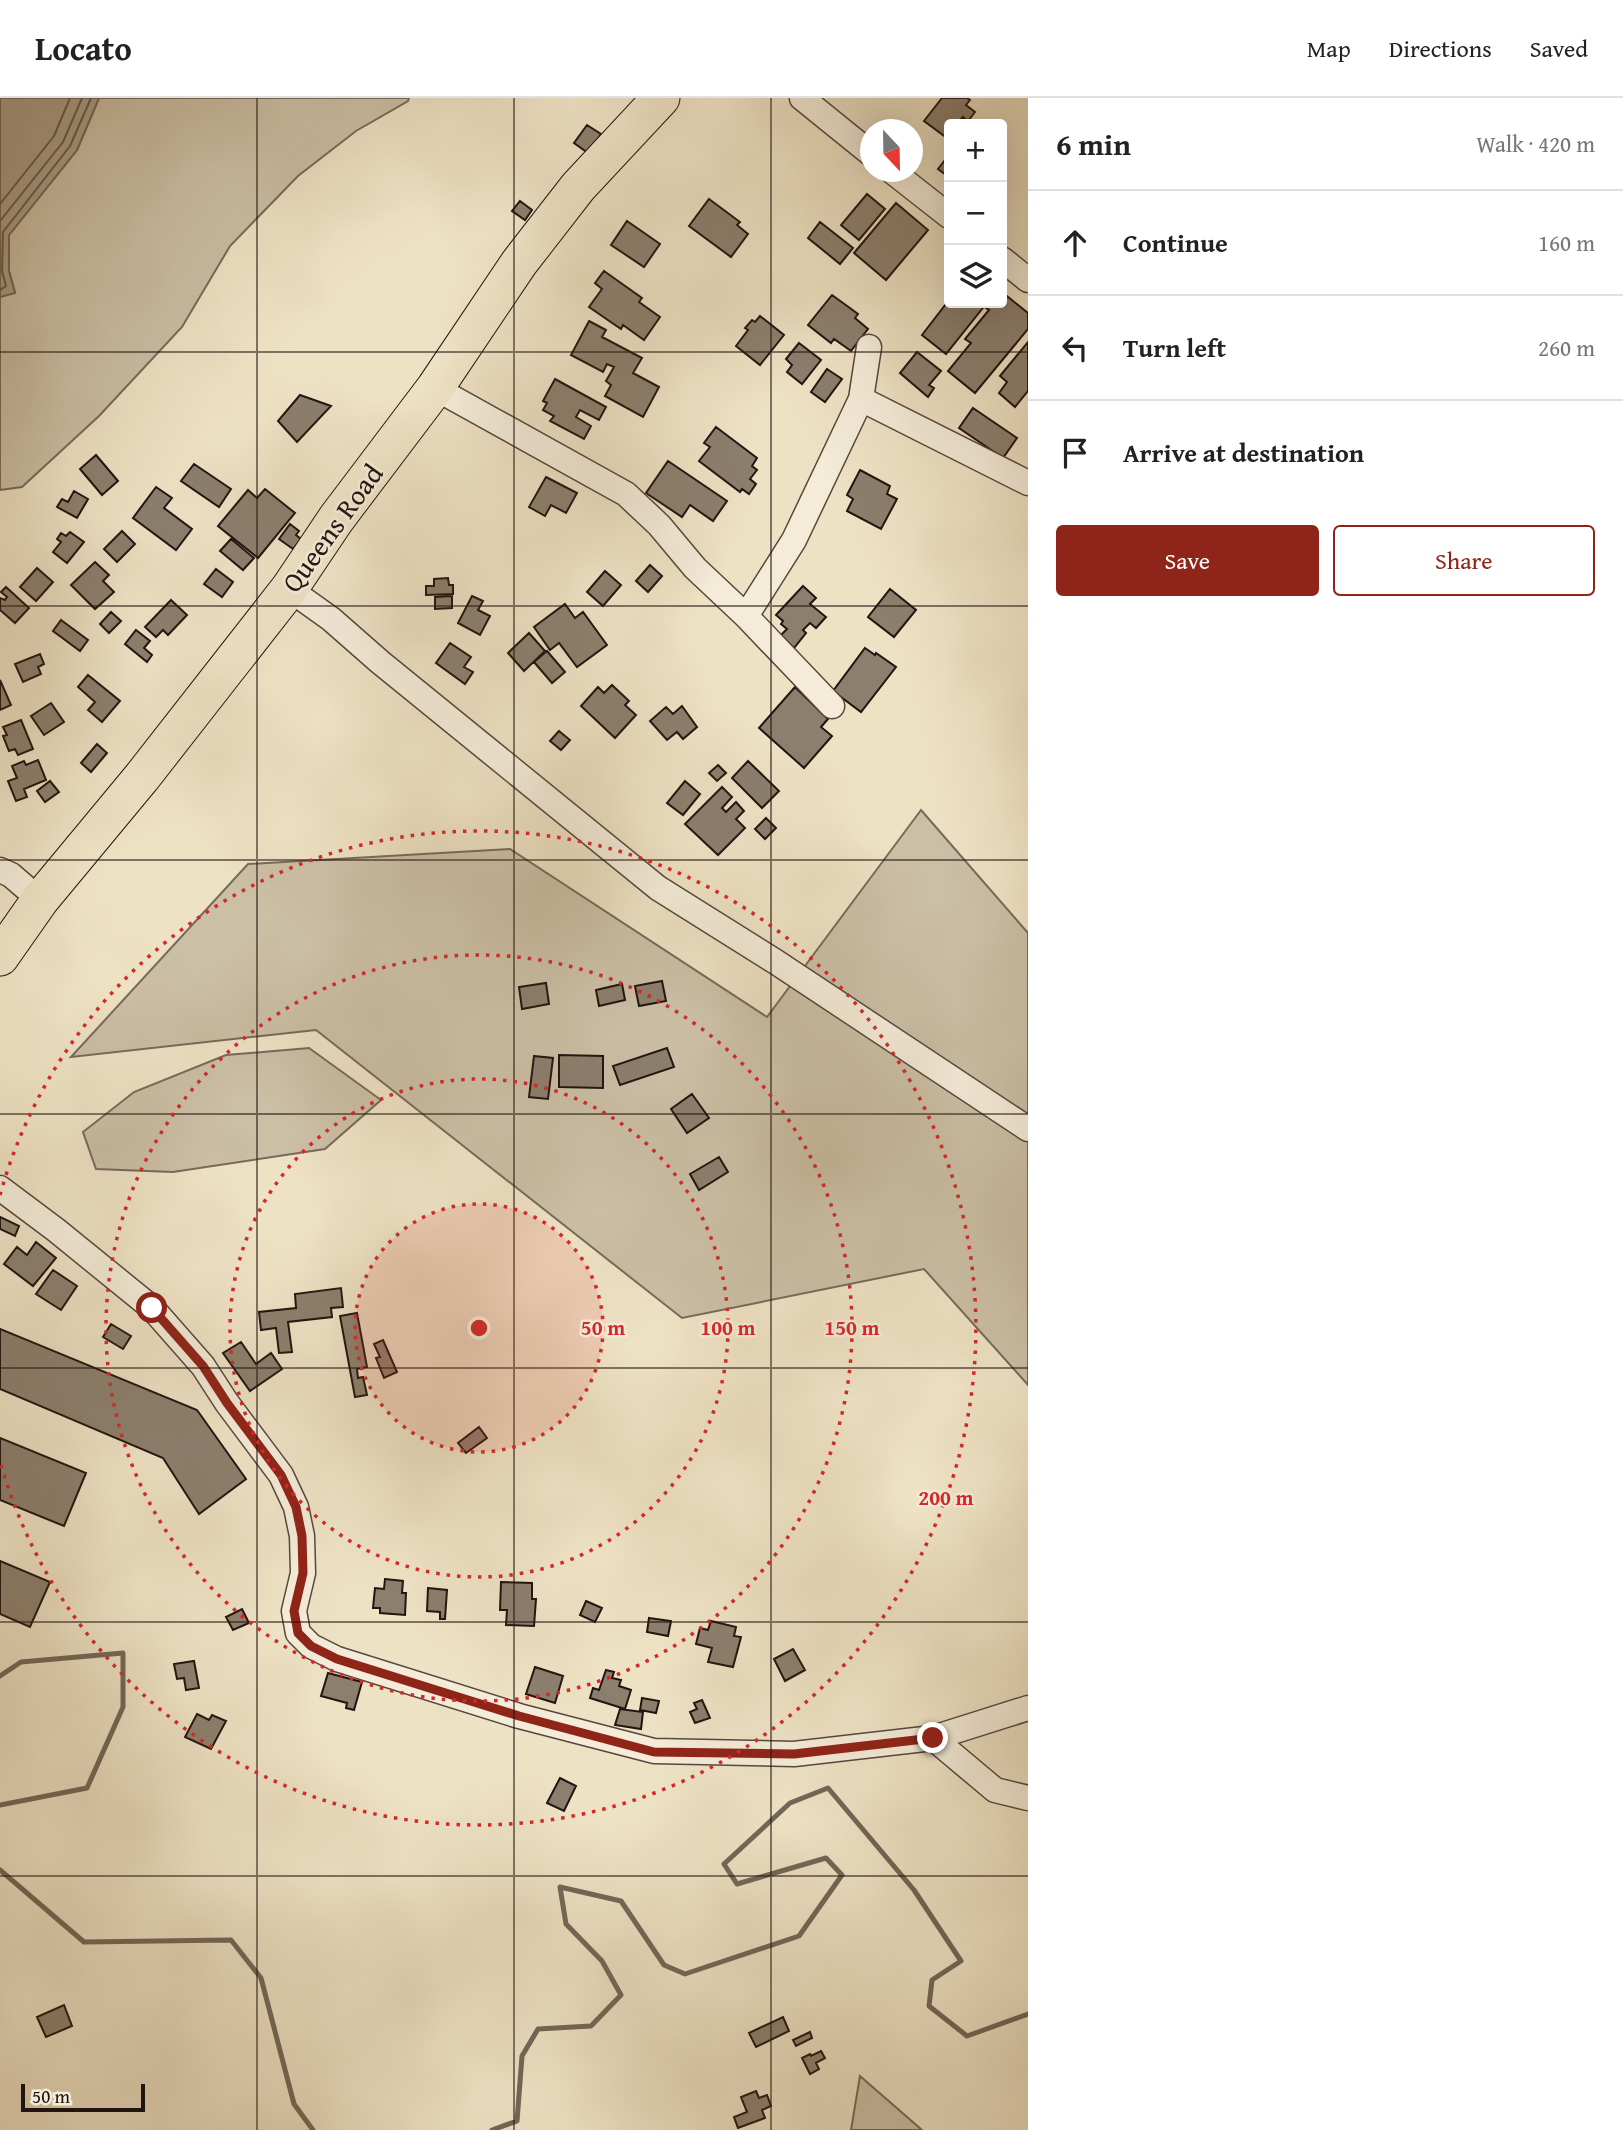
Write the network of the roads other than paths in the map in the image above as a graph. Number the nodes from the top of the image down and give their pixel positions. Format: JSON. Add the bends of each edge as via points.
{"nodes":[{"id":1,"x":661,"y":98,"type":"edge"},
{"id":2,"x":802,"y":98,"type":"edge"},
{"id":3,"x":860,"y":145,"type":"edge"},
{"id":4,"x":906,"y":182,"type":"edge"},
{"id":5,"x":944,"y":212,"type":"edge"},
{"id":6,"x":1007,"y":263,"type":"edge"},
{"id":7,"x":1028,"y":280,"type":"edge"},
{"id":8,"x":869,"y":347,"type":"dead end"},
{"id":9,"x":435,"y":388,"type":"junction"},
{"id":10,"x":861,"y":399,"type":"junction"},
{"id":11,"x":1028,"y":483,"type":"edge"},
{"id":12,"x":289,"y":589,"type":"junction"},
{"id":13,"x":746,"y":616,"type":"junction"},
{"id":14,"x":832,"y":706,"type":"dead end"},
{"id":15,"x":0,"y":870,"type":"edge"},
{"id":16,"x":40,"y":900,"type":"junction"},
{"id":17,"x":0,"y":957,"type":"edge"},
{"id":18,"x":1028,"y":1129,"type":"edge"},
{"id":19,"x":0,"y":1188,"type":"edge"},
{"id":20,"x":1028,"y":1708,"type":"edge"},
{"id":21,"x":933,"y":1738,"type":"junction"},
{"id":22,"x":1028,"y":1798,"type":"edge"}],
"edges":[{"from":1,"to":9,"type":"highway","name":"Queens Road","via":[[570,198],[519,263]]},
{"from":2,"to":3,"type":"street"},
{"from":4,"to":5,"type":"street"},
{"from":6,"to":7,"type":"street"},
{"from":8,"to":10,"type":"street"},
{"from":9,"to":12,"type":"highway","name":"Queens Road"},
{"from":9,"to":13,"type":"street","via":[[626,494]]},
{"from":10,"to":11,"type":"street"},
{"from":10,"to":13,"type":"street","via":[[794,540]]},
{"from":12,"to":16,"type":"highway","name":"Queens Road"},
{"from":12,"to":18,"type":"street","via":[[658,888]]},
{"from":13,"to":14,"type":"street"},
{"from":15,"to":16,"type":"street"},
{"from":16,"to":17,"type":"highway","name":"Queens Road"},
{"from":19,"to":21,"type":"street","via":[[152,1308],[203,1366],[281,1475],[296,1507],[302,1536],[303,1573],[294,1611],[298,1633],[311,1646],[337,1659],[519,1716],[654,1752],[794,1754]]},
{"from":20,"to":21,"type":"street"},
{"from":21,"to":22,"type":"street","via":[[995,1790]]}]}
